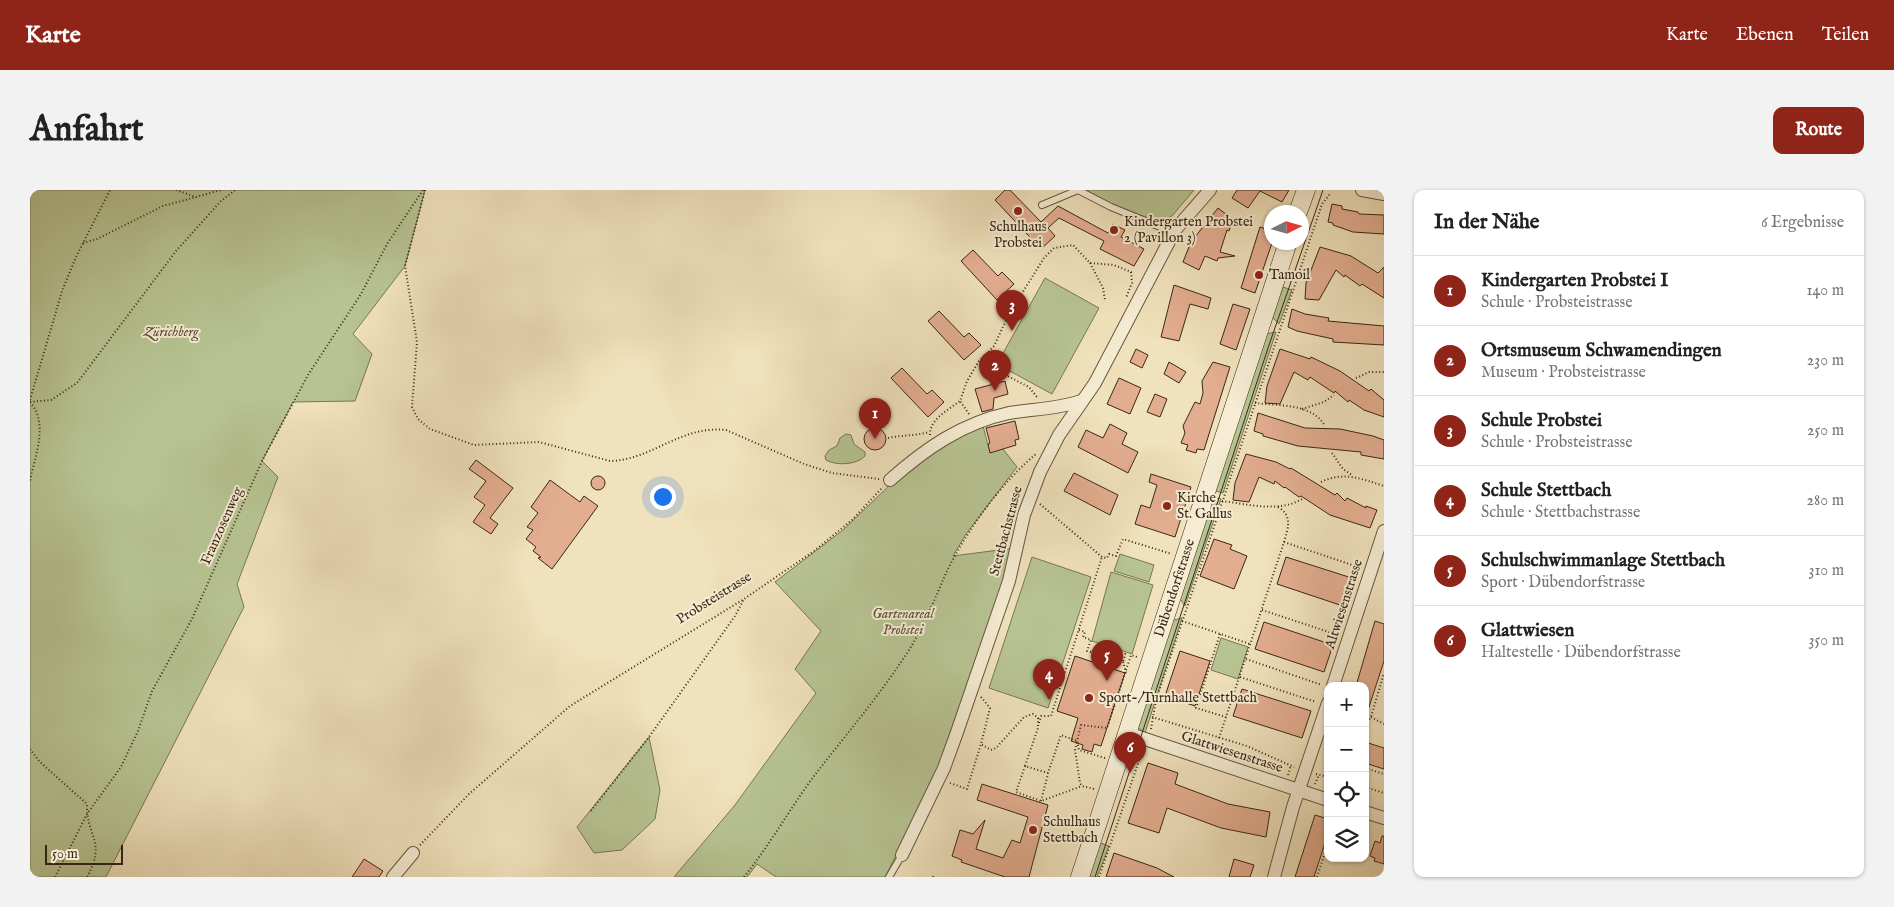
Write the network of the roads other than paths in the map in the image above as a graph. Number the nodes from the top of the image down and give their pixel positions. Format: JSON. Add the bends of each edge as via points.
{"nodes":[{"id":1,"x":1078,"y":190,"type":"edge"},
{"id":2,"x":1210,"y":190,"type":"edge"},
{"id":3,"x":1306,"y":190,"type":"edge"},
{"id":4,"x":1362,"y":190,"type":"edge"},
{"id":5,"x":1384,"y":194,"type":"edge"},
{"id":6,"x":1042,"y":205,"type":"dead end"},
{"id":7,"x":1301,"y":205,"type":"edge"},
{"id":8,"x":1175,"y":230,"type":"junction"},
{"id":9,"x":1285,"y":250,"type":"edge"},
{"id":10,"x":1081,"y":401,"type":"junction"},
{"id":11,"x":890,"y":480,"type":"road end"},
{"id":12,"x":1384,"y":531,"type":"edge"},
{"id":13,"x":1331,"y":682,"type":"edge"},
{"id":14,"x":1324,"y":703,"type":"edge"},
{"id":15,"x":1127,"y":733,"type":"junction"},
{"id":16,"x":1299,"y":790,"type":"junction"},
{"id":17,"x":1324,"y":799,"type":"edge"},
{"id":18,"x":1369,"y":813,"type":"edge"},
{"id":19,"x":1384,"y":818,"type":"edge"},
{"id":20,"x":413,"y":853,"type":"road end"},
{"id":21,"x":902,"y":855,"type":"joint"},
{"id":22,"x":393,"y":877,"type":"edge"},
{"id":23,"x":888,"y":877,"type":"edge"},
{"id":24,"x":1080,"y":877,"type":"edge"},
{"id":25,"x":1274,"y":877,"type":"edge"}],
"edges":[{"from":1,"to":6,"type":"lane"},
{"from":1,"to":8,"type":"lane","via":[[1111,207]]},
{"from":2,"to":8,"type":"street","name":"Stettbachstrasse"},
{"from":3,"to":7,"type":"street"},
{"from":4,"to":5,"type":"street"},
{"from":8,"to":10,"type":"street","name":"Stettbachstrasse","via":[[1095,383]]},
{"from":9,"to":15,"type":"street","name":"Dübendorfstrasse"},
{"from":10,"to":11,"type":"street","via":[[1009,413],[974,424],[921,452]]},
{"from":10,"to":21,"type":"street","name":"Stettbachstrasse","via":[[1052,448],[1029,499],[1009,581],[956,735]]},
{"from":12,"to":13,"type":"street","name":"Altwiesenstrasse"},
{"from":14,"to":16,"type":"street"},
{"from":15,"to":16,"type":"street","name":"Glattwiesenstrasse"},
{"from":15,"to":24,"type":"street","name":"Dübendorfstrasse"},
{"from":16,"to":17,"type":"street","name":"Glattwiesenstrasse"},
{"from":16,"to":25,"type":"street"},
{"from":18,"to":19,"type":"street"},
{"from":20,"to":22,"type":"street"},
{"from":21,"to":23,"type":"lane","name":"Stettbachstrasse"}]}
